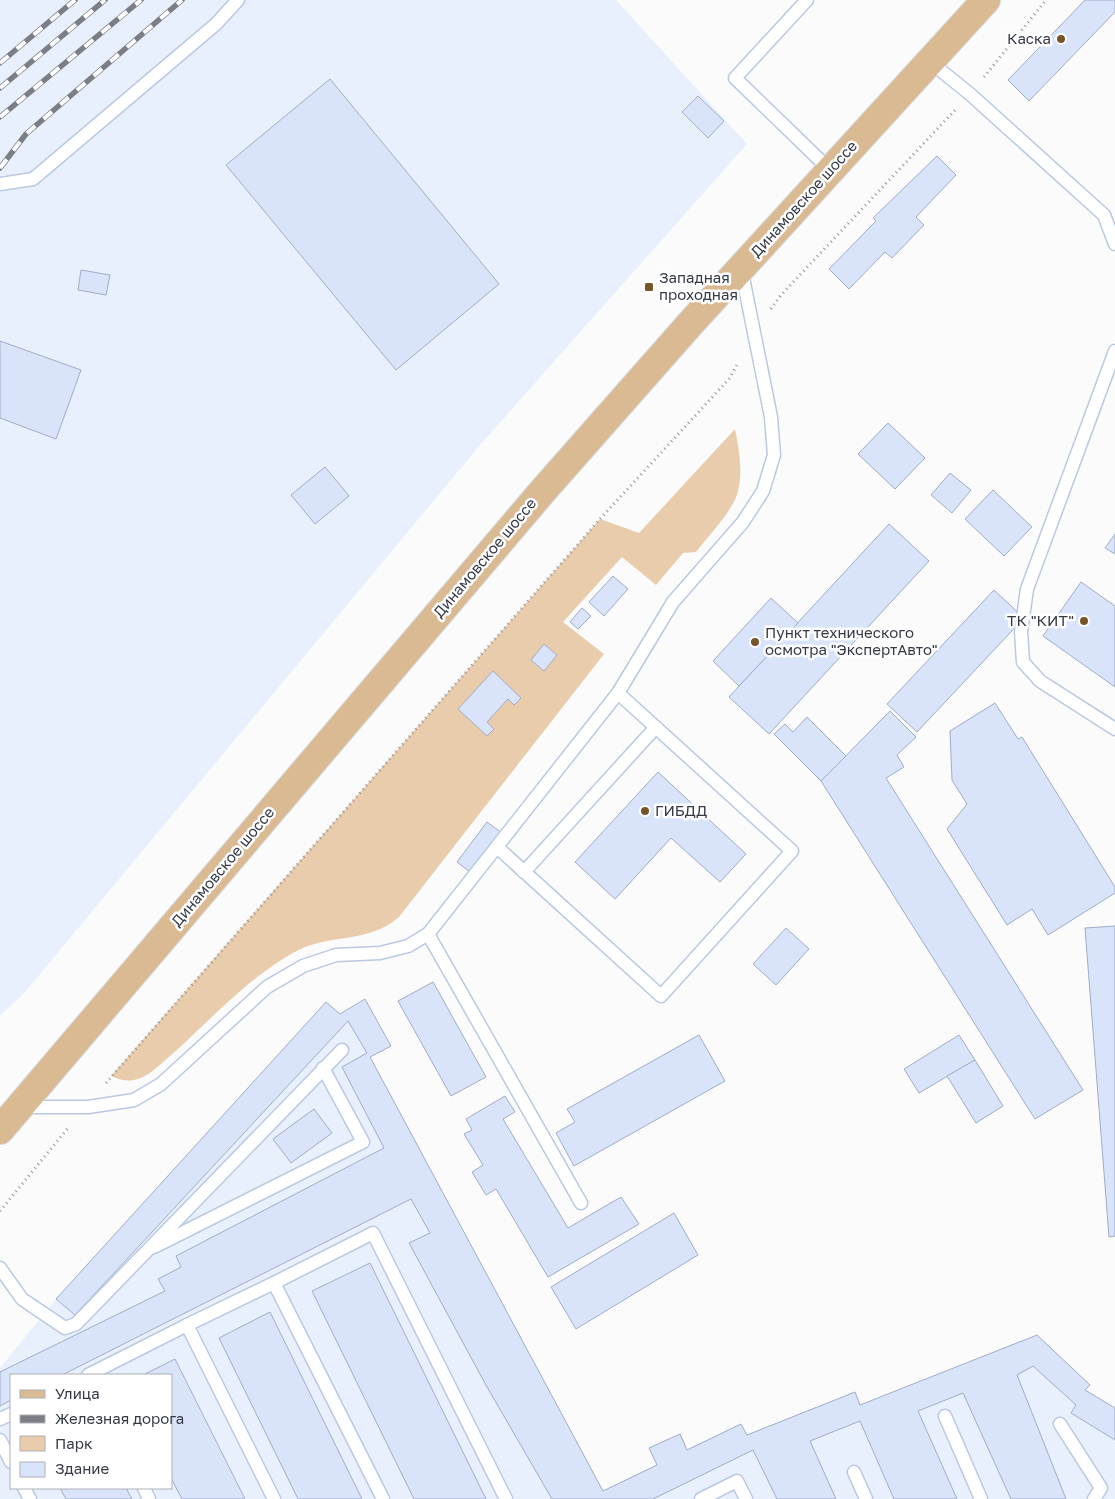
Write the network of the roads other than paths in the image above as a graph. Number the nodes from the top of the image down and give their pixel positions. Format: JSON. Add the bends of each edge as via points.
{"nodes":[{"id":1,"x":238,"y":0,"type":"edge"},
{"id":2,"x":807,"y":0,"type":"edge"},
{"id":3,"x":986,"y":0,"type":"edge"},
{"id":4,"x":929,"y":61,"type":"junction"},
{"id":5,"x":830,"y":170,"type":"junction"},
{"id":6,"x":0,"y":184,"type":"edge"},
{"id":7,"x":1104,"y":215,"type":"junction"},
{"id":8,"x":1115,"y":222,"type":"edge"},
{"id":9,"x":1115,"y":244,"type":"edge"},
{"id":10,"x":741,"y":268,"type":"junction"},
{"id":11,"x":1115,"y":351,"type":"edge"},
{"id":12,"x":618,"y":693,"type":"junction"},
{"id":13,"x":656,"y":727,"type":"junction"},
{"id":14,"x":1115,"y":729,"type":"edge"},
{"id":15,"x":497,"y":847,"type":"junction"},
{"id":16,"x":524,"y":872,"type":"junction"},
{"id":17,"x":428,"y":934,"type":"junction"},
{"id":18,"x":342,"y":1050,"type":"dead end"},
{"id":19,"x":323,"y":1068,"type":"junction"},
{"id":20,"x":9,"y":1110,"type":"edge"},
{"id":21,"x":0,"y":1130,"type":"edge"},
{"id":22,"x":581,"y":1204,"type":"dead end"},
{"id":23,"x":146,"y":1252,"type":"junction"},
{"id":24,"x":0,"y":1268,"type":"edge"},
{"id":25,"x":274,"y":1283,"type":"junction"},
{"id":26,"x":187,"y":1325,"type":"junction"},
{"id":27,"x":90,"y":1374,"type":"edge"},
{"id":28,"x":945,"y":1416,"type":"dead end"},
{"id":29,"x":1060,"y":1424,"type":"dead end"},
{"id":30,"x":0,"y":1440,"type":"edge"},
{"id":31,"x":10,"y":1460,"type":"edge"},
{"id":32,"x":854,"y":1472,"type":"dead end"},
{"id":33,"x":274,"y":1499,"type":"edge"},
{"id":34,"x":383,"y":1499,"type":"edge"},
{"id":35,"x":506,"y":1499,"type":"edge"},
{"id":36,"x":701,"y":1499,"type":"edge"},
{"id":37,"x":746,"y":1499,"type":"edge"},
{"id":38,"x":866,"y":1499,"type":"edge"},
{"id":39,"x":981,"y":1499,"type":"edge"},
{"id":40,"x":1094,"y":1499,"type":"edge"}],
"edges":[{"from":1,"to":6,"type":"lane","via":[[216,24],[33,179]]},
{"from":2,"to":5,"type":"lane","via":[[735,78]]},
{"from":3,"to":4,"type":"main road","name":"Динамовское шоссе"},
{"from":4,"to":5,"type":"main road","name":"Динамовское шоссе"},
{"from":4,"to":7,"type":"lane"},
{"from":5,"to":10,"type":"main road","name":"Динамовское шоссе"},
{"from":7,"to":8,"type":"lane"},
{"from":7,"to":9,"type":"lane"},
{"from":10,"to":12,"type":"lane","via":[[771,417],[774,455],[764,491],[743,522],[673,602]]},
{"from":10,"to":20,"type":"main road","name":"Динамовское шоссе","via":[[541,493]]},
{"from":11,"to":14,"type":"lane","via":[[1027,589],[1021,632],[1023,662],[1040,681]]},
{"from":12,"to":13,"type":"lane"},
{"from":12,"to":15,"type":"lane"},
{"from":13,"to":16,"type":"lane"},
{"from":13,"to":16,"type":"lane","via":[[792,851],[661,996]]},
{"from":15,"to":16,"type":"lane"},
{"from":15,"to":17,"type":"lane"},
{"from":17,"to":20,"type":"lane","via":[[408,946],[380,953],[336,955],[303,966],[267,987],[162,1084],[134,1100],[88,1107]]},
{"from":17,"to":22,"type":"lane"},
{"from":18,"to":19,"type":"lane"},
{"from":19,"to":23,"type":"lane"},
{"from":19,"to":23,"type":"lane","via":[[363,1142]]},
{"from":20,"to":21,"type":"main road","name":"Динамовское шоссе"},
{"from":23,"to":24,"type":"lane","via":[[76,1324],[65,1328],[22,1299]]},
{"from":25,"to":26,"type":"lane"},
{"from":25,"to":34,"type":"lane"},
{"from":25,"to":35,"type":"lane","via":[[373,1233]]},
{"from":26,"to":27,"type":"lane"},
{"from":26,"to":33,"type":"lane"},
{"from":28,"to":39,"type":"lane"},
{"from":29,"to":40,"type":"lane","via":[[1101,1488]]},
{"from":30,"to":31,"type":"lane"},
{"from":32,"to":38,"type":"lane"},
{"from":36,"to":37,"type":"lane","via":[[737,1481]]}]}
